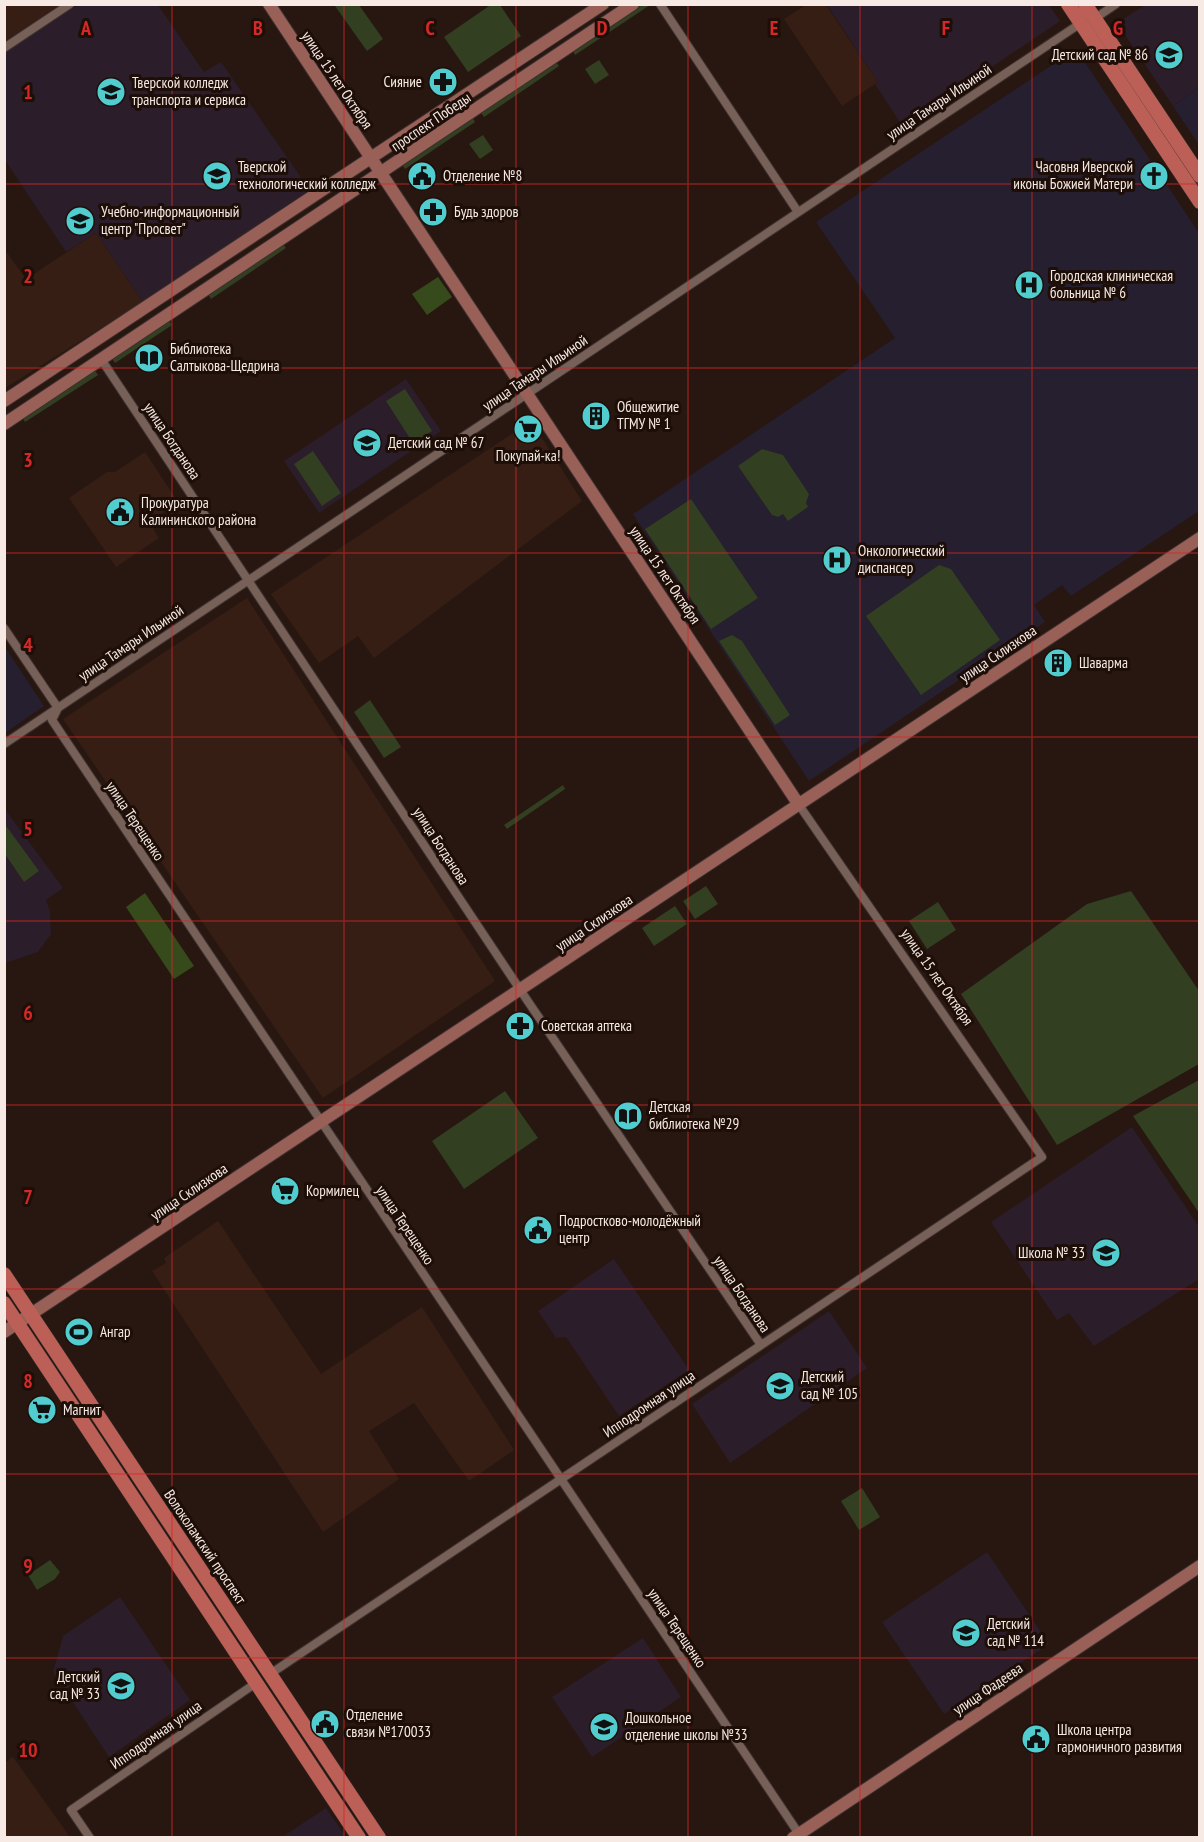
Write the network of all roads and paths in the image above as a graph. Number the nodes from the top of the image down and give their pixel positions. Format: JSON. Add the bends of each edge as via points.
{"nodes":[{"id":1,"x":70,"y":4,"type":"edge"},
{"id":2,"x":269,"y":4,"type":"edge"},
{"id":3,"x":603,"y":4,"type":"edge"},
{"id":4,"x":633,"y":4,"type":"edge"},
{"id":5,"x":660,"y":4,"type":"edge"},
{"id":6,"x":1068,"y":4,"type":"edge"},
{"id":7,"x":1085,"y":4,"type":"edge"},
{"id":8,"x":1116,"y":4,"type":"edge"},
{"id":9,"x":1088,"y":21,"type":"junction"},
{"id":10,"x":4,"y":48,"type":"edge"},
{"id":11,"x":370,"y":157,"type":"junction"},
{"id":12,"x":381,"y":173,"type":"junction"},
{"id":13,"x":1200,"y":176,"type":"edge"},
{"id":14,"x":1200,"y":202,"type":"edge"},
{"id":15,"x":798,"y":212,"type":"junction"},
{"id":16,"x":101,"y":359,"type":"junction"},
{"id":17,"x":527,"y":394,"type":"junction"},
{"id":18,"x":4,"y":402,"type":"edge"},
{"id":19,"x":4,"y":423,"type":"edge"},
{"id":20,"x":1200,"y":538,"type":"edge"},
{"id":21,"x":249,"y":580,"type":"junction"},
{"id":22,"x":4,"y":628,"type":"edge"},
{"id":23,"x":58,"y":708,"type":"junction"},
{"id":24,"x":4,"y":744,"type":"edge"},
{"id":25,"x":799,"y":805,"type":"junction"},
{"id":26,"x":520,"y":990,"type":"junction"},
{"id":27,"x":320,"y":1123,"type":"junction"},
{"id":28,"x":1042,"y":1157,"type":"joint"},
{"id":29,"x":4,"y":1274,"type":"edge"},
{"id":30,"x":4,"y":1303,"type":"edge"},
{"id":31,"x":32,"y":1315,"type":"junction"},
{"id":32,"x":19,"y":1324,"type":"junction"},
{"id":33,"x":4,"y":1332,"type":"edge"},
{"id":34,"x":761,"y":1345,"type":"junction"},
{"id":35,"x":560,"y":1480,"type":"junction"},
{"id":36,"x":1200,"y":1566,"type":"edge"},
{"id":37,"x":270,"y":1674,"type":"junction"},
{"id":38,"x":256,"y":1683,"type":"junction"},
{"id":39,"x":796,"y":1836,"type":"edge"},
{"id":40,"x":90,"y":1838,"type":"edge"},
{"id":41,"x":359,"y":1838,"type":"edge"},
{"id":42,"x":379,"y":1838,"type":"edge"}],
"edges":[{"from":1,"to":10,"type":"street"},
{"from":2,"to":11,"type":"street","name":"улица 15 лет Октября"},
{"from":3,"to":11,"type":"street","name":"проспект Победы"},
{"from":4,"to":12,"type":"street","name":"проспект Победы"},
{"from":5,"to":15,"type":"street"},
{"from":6,"to":9,"type":"main road"},
{"from":7,"to":9,"type":"main road"},
{"from":8,"to":9,"type":"street","name":"улица Тамары Ильиной"},
{"from":9,"to":13,"type":"main road"},
{"from":9,"to":14,"type":"main road"},
{"from":9,"to":15,"type":"street","name":"улица Тамары Ильиной"},
{"from":11,"to":12,"type":"street","name":"улица 15 лет Октября"},
{"from":11,"to":18,"type":"street","name":"проспект Победы"},
{"from":12,"to":16,"type":"street","name":"проспект Победы"},
{"from":12,"to":17,"type":"street","name":"улица 15 лет Октября"},
{"from":15,"to":17,"type":"street","name":"улица Тамары Ильиной"},
{"from":16,"to":19,"type":"street","name":"проспект Победы"},
{"from":16,"to":21,"type":"street","name":"улица Богданова"},
{"from":17,"to":21,"type":"street","name":"улица Тамары Ильиной"},
{"from":17,"to":25,"type":"street","name":"улица 15 лет Октября"},
{"from":20,"to":25,"type":"street","name":"улица Склизкова"},
{"from":21,"to":23,"type":"street","name":"улица Тамары Ильиной"},
{"from":21,"to":26,"type":"street","name":"улица Богданова"},
{"from":22,"to":23,"type":"street","name":"улица Терещенко"},
{"from":23,"to":24,"type":"street","name":"улица Тамары Ильиной"},
{"from":23,"to":27,"type":"street","name":"улица Терещенко","via":[[52,720]]},
{"from":25,"to":26,"type":"street","name":"улица Склизкова"},
{"from":25,"to":28,"type":"street","name":"улица 15 лет Октября"},
{"from":26,"to":27,"type":"street","name":"улица Склизкова"},
{"from":26,"to":34,"type":"street","name":"улица Богданова"},
{"from":27,"to":31,"type":"street","name":"улица Склизкова"},
{"from":27,"to":35,"type":"street","name":"улица Терещенко"},
{"from":28,"to":34,"type":"street","name":"Ипподромная улица"},
{"from":29,"to":31,"type":"main road","name":"Волоколамский проспект"},
{"from":30,"to":32,"type":"main road"},
{"from":31,"to":32,"type":"street","name":"улица Склизкова"},
{"from":31,"to":37,"type":"main road","name":"Волоколамский проспект"},
{"from":32,"to":33,"type":"street","name":"улица Склизкова"},
{"from":32,"to":38,"type":"main road"},
{"from":34,"to":35,"type":"street","name":"Ипподромная улица"},
{"from":35,"to":37,"type":"street","name":"Ипподромная улица"},
{"from":35,"to":39,"type":"street","name":"улица Терещенко"},
{"from":36,"to":39,"type":"street","name":"улица Фадеева"},
{"from":37,"to":42,"type":"main road","name":"Волоколамский проспект"},
{"from":38,"to":40,"type":"street","name":"Ипподромная улица","via":[[71,1810]]},
{"from":38,"to":41,"type":"main road"}]}
